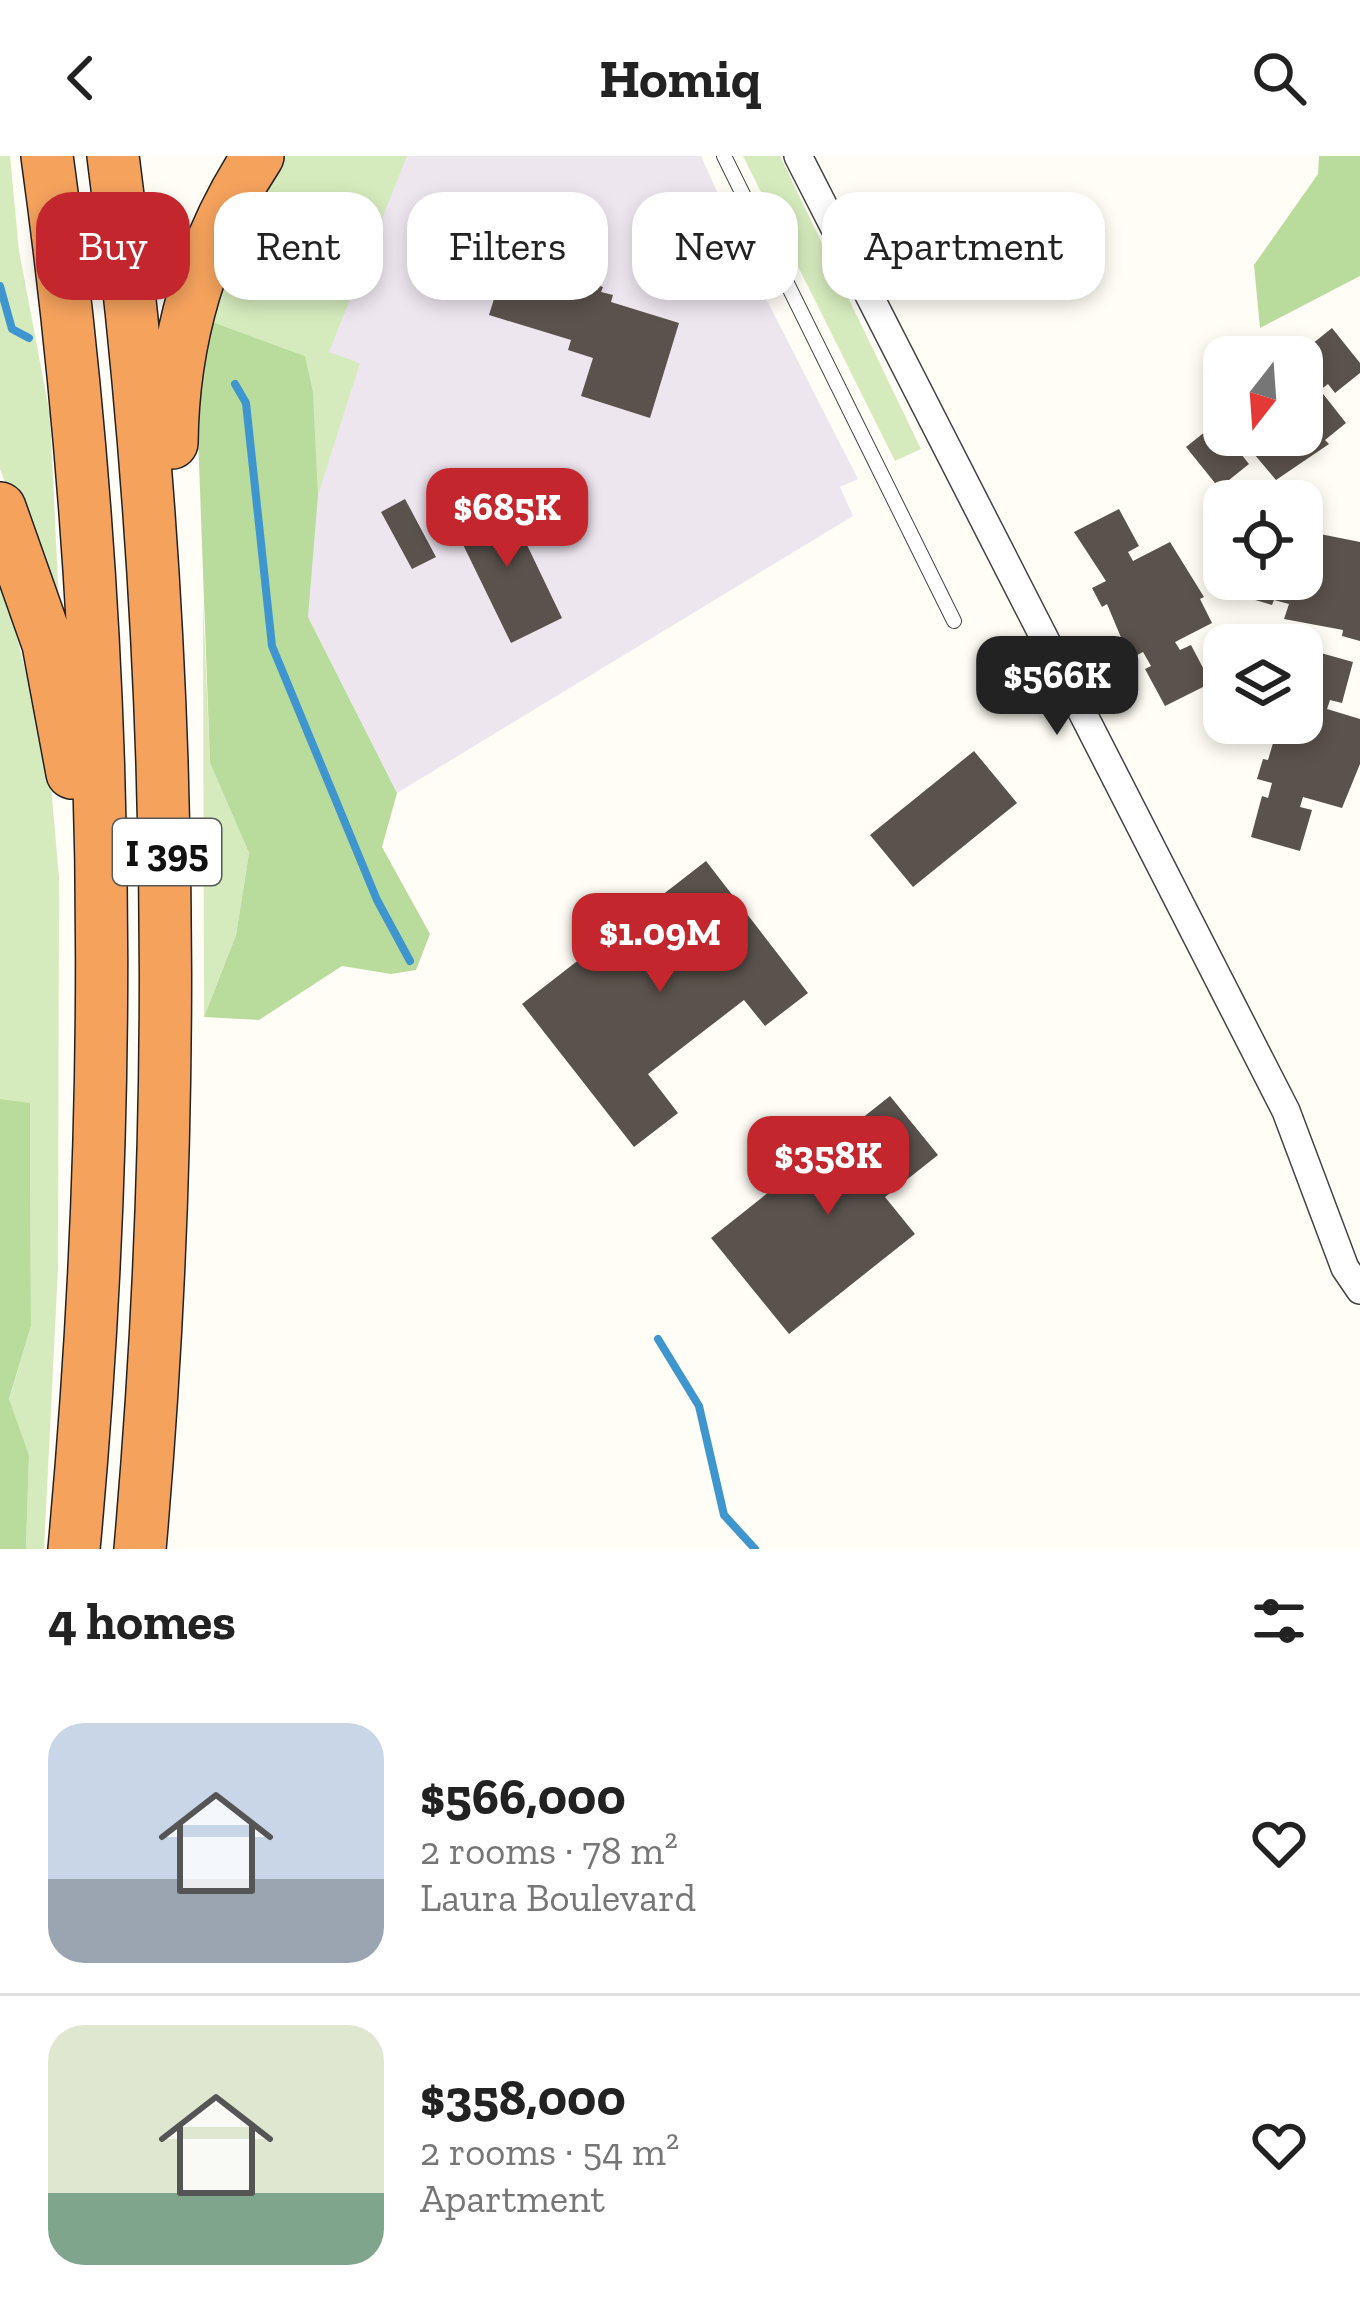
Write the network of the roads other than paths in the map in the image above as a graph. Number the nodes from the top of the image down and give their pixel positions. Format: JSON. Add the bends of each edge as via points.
{"nodes":[{"id":1,"x":47,"y":156,"type":"edge"},
{"id":2,"x":113,"y":156,"type":"edge"},
{"id":3,"x":258,"y":156,"type":"edge"},
{"id":4,"x":724,"y":156,"type":"edge"},
{"id":5,"x":798,"y":156,"type":"edge"},
{"id":6,"x":0,"y":508,"type":"edge"},
{"id":7,"x":153,"y":532,"type":"junction"},
{"id":8,"x":954,"y":620,"type":"dead end"},
{"id":9,"x":102,"y":979,"type":"junction"},
{"id":10,"x":1360,"y":1290,"type":"edge"},
{"id":11,"x":74,"y":1549,"type":"edge"},
{"id":12,"x":140,"y":1549,"type":"edge"}],
"edges":[{"from":1,"to":9,"type":"highway","number":"I 395","via":[[92,602]]},
{"from":2,"to":7,"type":"highway","number":"I 395"},
{"from":3,"to":7,"type":"highway","via":[[217,229],[187,318],[168,476]]},
{"from":4,"to":8,"type":"lane"},
{"from":5,"to":10,"type":"street","via":[[1286,1111]]},
{"from":6,"to":9,"type":"highway","via":[[53,667],[86,919]]},
{"from":7,"to":12,"type":"highway","number":"I 395","via":[[168,1042]]},
{"from":9,"to":11,"type":"highway","number":"I 395","via":[[98,1212]]}]}
